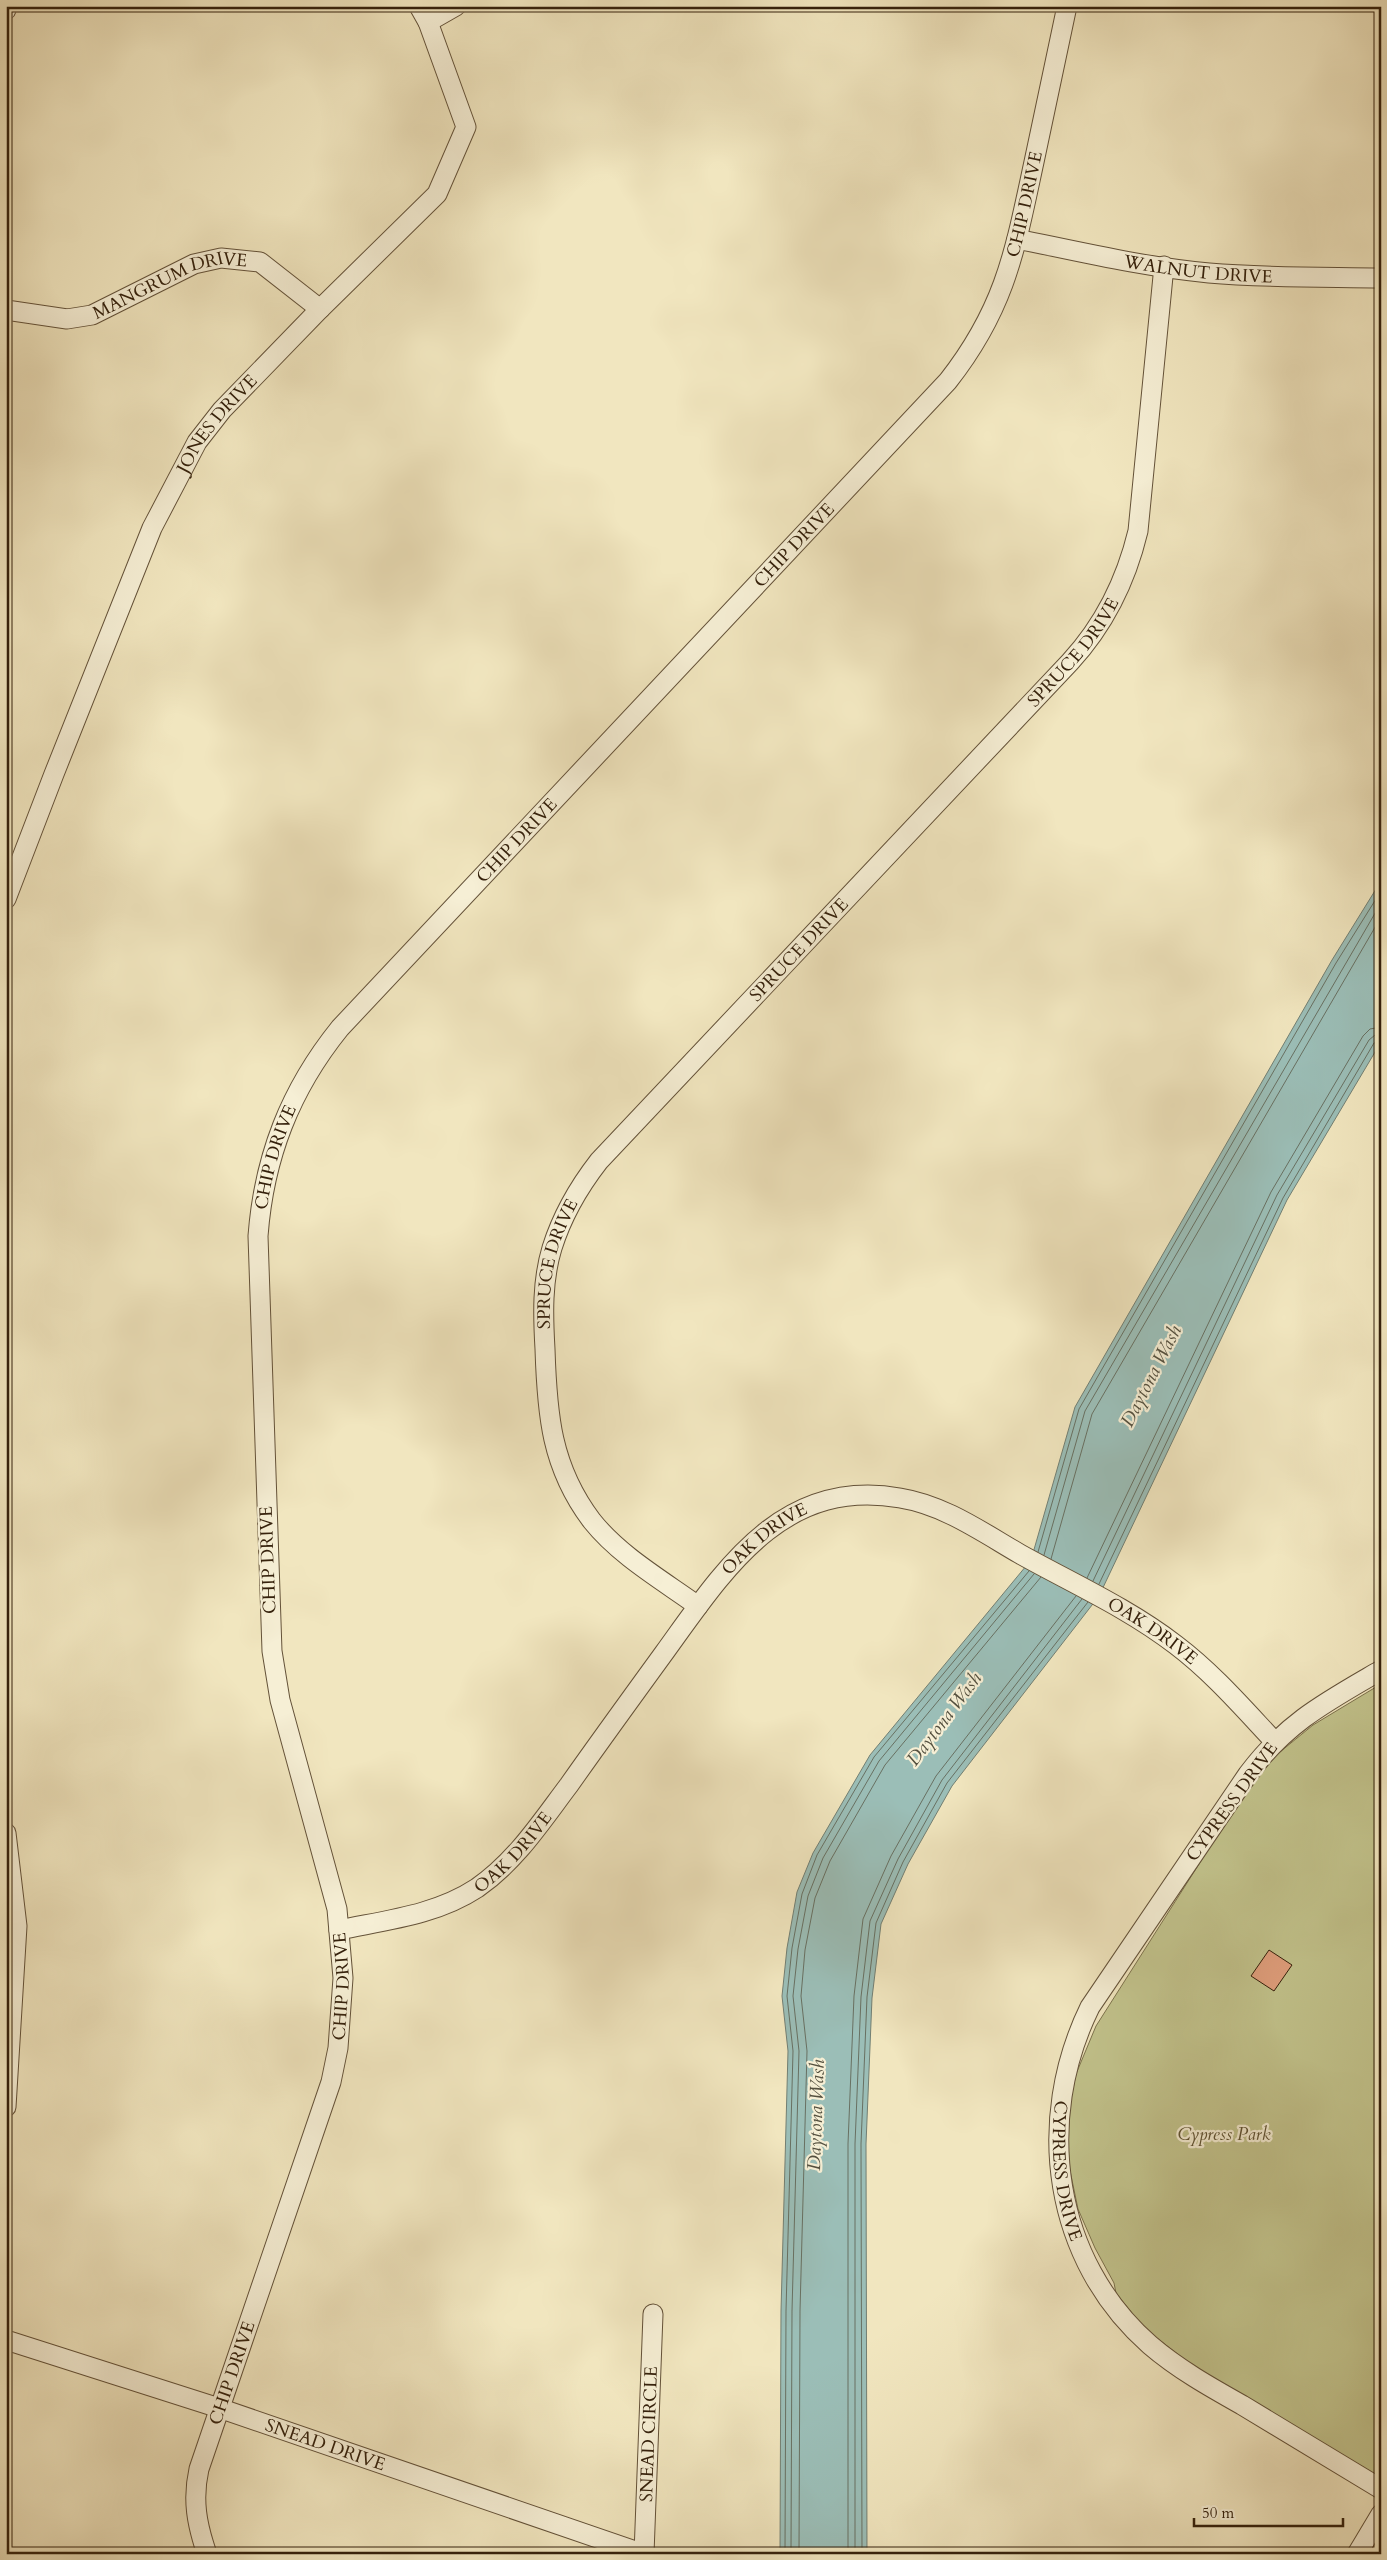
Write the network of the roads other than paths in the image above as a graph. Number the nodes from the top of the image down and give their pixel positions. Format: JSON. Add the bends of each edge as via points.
{"nodes":[{"id":1,"x":7,"y":6,"type":"edge"},
{"id":2,"x":456,"y":6,"type":"edge"},
{"id":3,"x":1067,"y":6,"type":"edge"},
{"id":4,"x":6,"y":10,"type":"edge"},
{"id":5,"x":424,"y":14,"type":"edge"},
{"id":6,"x":1017,"y":239,"type":"junction"},
{"id":7,"x":1164,"y":266,"type":"junction"},
{"id":8,"x":1381,"y":278,"type":"edge"},
{"id":9,"x":320,"y":309,"type":"junction"},
{"id":10,"x":6,"y":310,"type":"edge"},
{"id":11,"x":6,"y":899,"type":"edge"},
{"id":12,"x":698,"y":1606,"type":"junction"},
{"id":13,"x":1381,"y":1670,"type":"edge"},
{"id":14,"x":1275,"y":1742,"type":"junction"},
{"id":15,"x":6,"y":1833,"type":"edge"},
{"id":16,"x":340,"y":1930,"type":"junction"},
{"id":17,"x":6,"y":2107,"type":"edge"},
{"id":18,"x":653,"y":2314,"type":"dead end"},
{"id":19,"x":6,"y":2340,"type":"edge"},
{"id":20,"x":219,"y":2408,"type":"junction"},
{"id":21,"x":1381,"y":2489,"type":"edge"},
{"id":22,"x":1381,"y":2514,"type":"edge"},
{"id":23,"x":206,"y":2554,"type":"edge"},
{"id":24,"x":644,"y":2554,"type":"edge"},
{"id":25,"x":1357,"y":2554,"type":"edge"}],
"edges":[{"from":1,"to":4,"type":"street"},
{"from":2,"to":5,"type":"street"},
{"from":3,"to":6,"type":"street","name":"CHIP DRIVE"},
{"from":5,"to":9,"type":"street","name":"JONES DRIVE","via":[[466,127],[437,194]]},
{"from":6,"to":7,"type":"street","name":"WALNUT DRIVE"},
{"from":6,"to":16,"type":"street","name":"CHIP DRIVE","via":[[1009,272],[990,318],[948,380],[340,1028],[306,1074],[281,1125],[264,1180],[258,1236],[272,1651],[280,1700]]},
{"from":7,"to":8,"type":"street","name":"WALNUT DRIVE","via":[[1208,273]]},
{"from":7,"to":12,"type":"street","name":"SPRUCE DRIVE","via":[[1138,531],[1118,592],[1097,629],[1070,662],[599,1162],[576,1194],[556,1239],[548,1267],[543,1306],[546,1406],[562,1467],[582,1507],[605,1536]]},
{"from":9,"to":10,"type":"street","name":"MANGRUM DRIVE","via":[[260,262],[221,258],[194,264],[92,315],[67,319]]},
{"from":9,"to":11,"type":"street","name":"JONES DRIVE","via":[[222,410],[197,442],[183,468],[152,528]]},
{"from":12,"to":14,"type":"street","name":"OAK DRIVE","via":[[751,1542],[793,1513],[827,1500],[856,1496],[885,1496],[913,1501],[954,1516],[1149,1626],[1208,1671]]},
{"from":12,"to":16,"type":"street","name":"OAK DRIVE","via":[[535,1831],[502,1868],[476,1888],[432,1910]]},
{"from":13,"to":14,"type":"street","name":"CYPRESS DRIVE","via":[[1306,1715]]},
{"from":14,"to":21,"type":"street","name":"CYPRESS DRIVE","via":[[1248,1774],[1090,2008],[1073,2046],[1062,2087],[1059,2172],[1068,2214],[1085,2260],[1107,2296],[1138,2334],[1182,2370]]},
{"from":15,"to":17,"type":"street","via":[[18,1926]]},
{"from":16,"to":20,"type":"street","name":"CHIP DRIVE","via":[[342,2013],[331,2082]]},
{"from":18,"to":24,"type":"street","name":"SNEAD CIRCLE"},
{"from":19,"to":20,"type":"street","name":"SNEAD DRIVE"},
{"from":20,"to":23,"type":"street","name":"CHIP DRIVE","via":[[196,2488],[196,2518]]},
{"from":20,"to":24,"type":"street","name":"SNEAD DRIVE"},
{"from":22,"to":25,"type":"street"}]}
